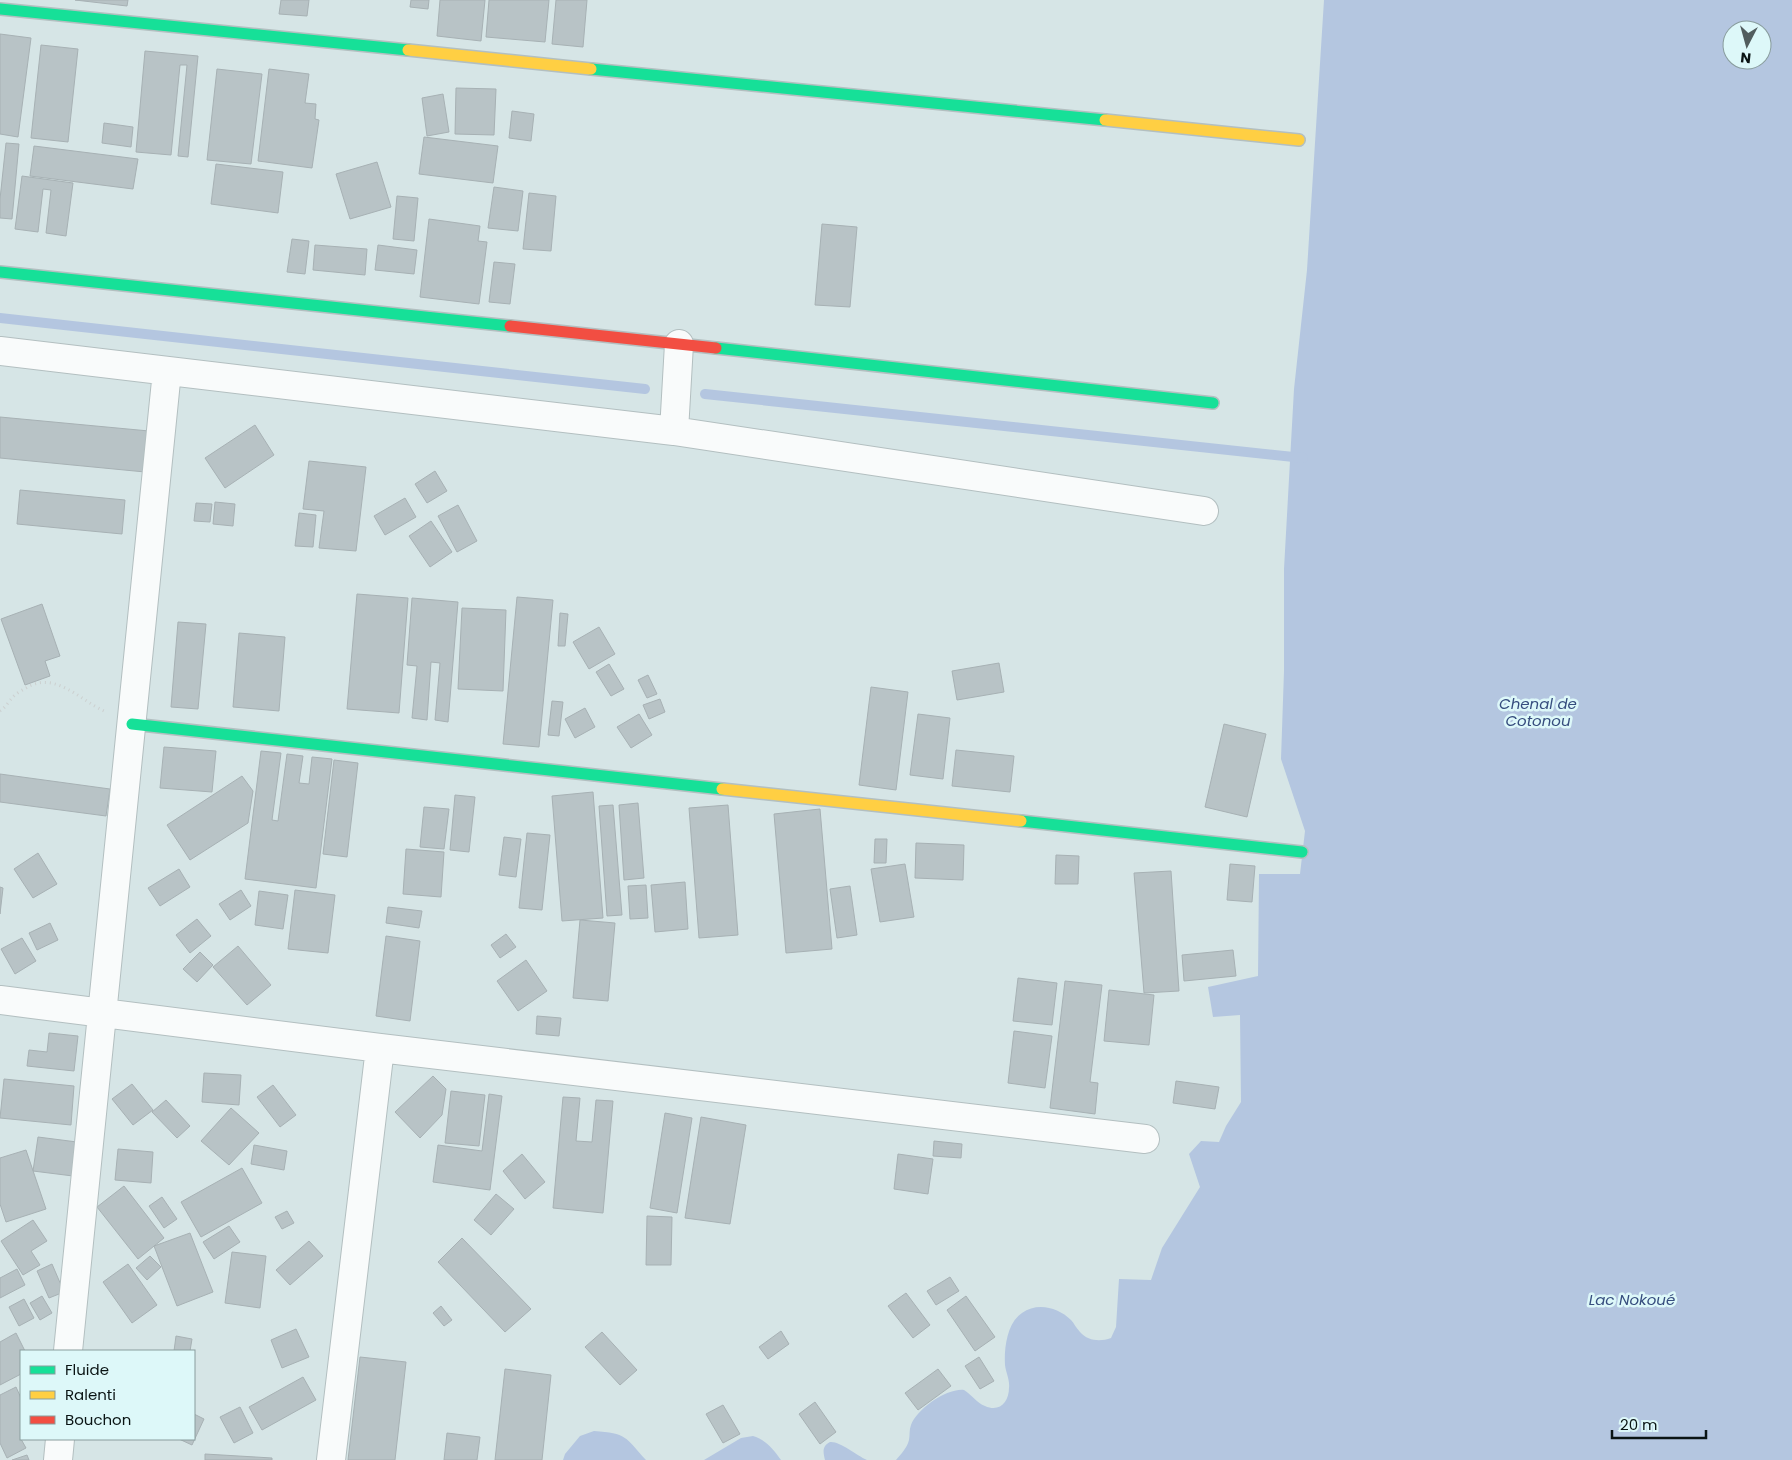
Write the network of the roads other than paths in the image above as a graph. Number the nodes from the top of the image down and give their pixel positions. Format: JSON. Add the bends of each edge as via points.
{"nodes":[{"id":1,"x":0,"y":9,"type":"edge"},
{"id":2,"x":1299,"y":140,"type":"dead end"},
{"id":3,"x":0,"y":272,"type":"edge"},
{"id":4,"x":679,"y":344,"type":"junction"},
{"id":5,"x":0,"y":351,"type":"edge"},
{"id":6,"x":167,"y":371,"type":"junction"},
{"id":7,"x":1213,"y":403,"type":"dead end"},
{"id":8,"x":674,"y":431,"type":"junction"},
{"id":9,"x":1204,"y":511,"type":"dead end"},
{"id":10,"x":132,"y":724,"type":"junction"},
{"id":11,"x":1302,"y":852,"type":"dead end"},
{"id":12,"x":0,"y":1000,"type":"edge"},
{"id":13,"x":102,"y":1013,"type":"junction"},
{"id":14,"x":380,"y":1048,"type":"junction"},
{"id":15,"x":1144,"y":1139,"type":"dead end"},
{"id":16,"x":68,"y":1350,"type":"edge"},
{"id":17,"x":60,"y":1440,"type":"edge"},
{"id":18,"x":58,"y":1460,"type":"edge"},
{"id":19,"x":331,"y":1460,"type":"edge"}],
"edges":[{"from":1,"to":2,"type":"street"},
{"from":3,"to":4,"type":"street"},
{"from":4,"to":7,"type":"street"},
{"from":4,"to":8,"type":"street"},
{"from":5,"to":6,"type":"street"},
{"from":6,"to":8,"type":"street"},
{"from":6,"to":10,"type":"street"},
{"from":8,"to":9,"type":"street"},
{"from":10,"to":11,"type":"street"},
{"from":10,"to":13,"type":"street"},
{"from":12,"to":13,"type":"street"},
{"from":13,"to":14,"type":"street"},
{"from":13,"to":16,"type":"street"},
{"from":14,"to":15,"type":"street"},
{"from":14,"to":19,"type":"street"},
{"from":17,"to":18,"type":"street"}]}
